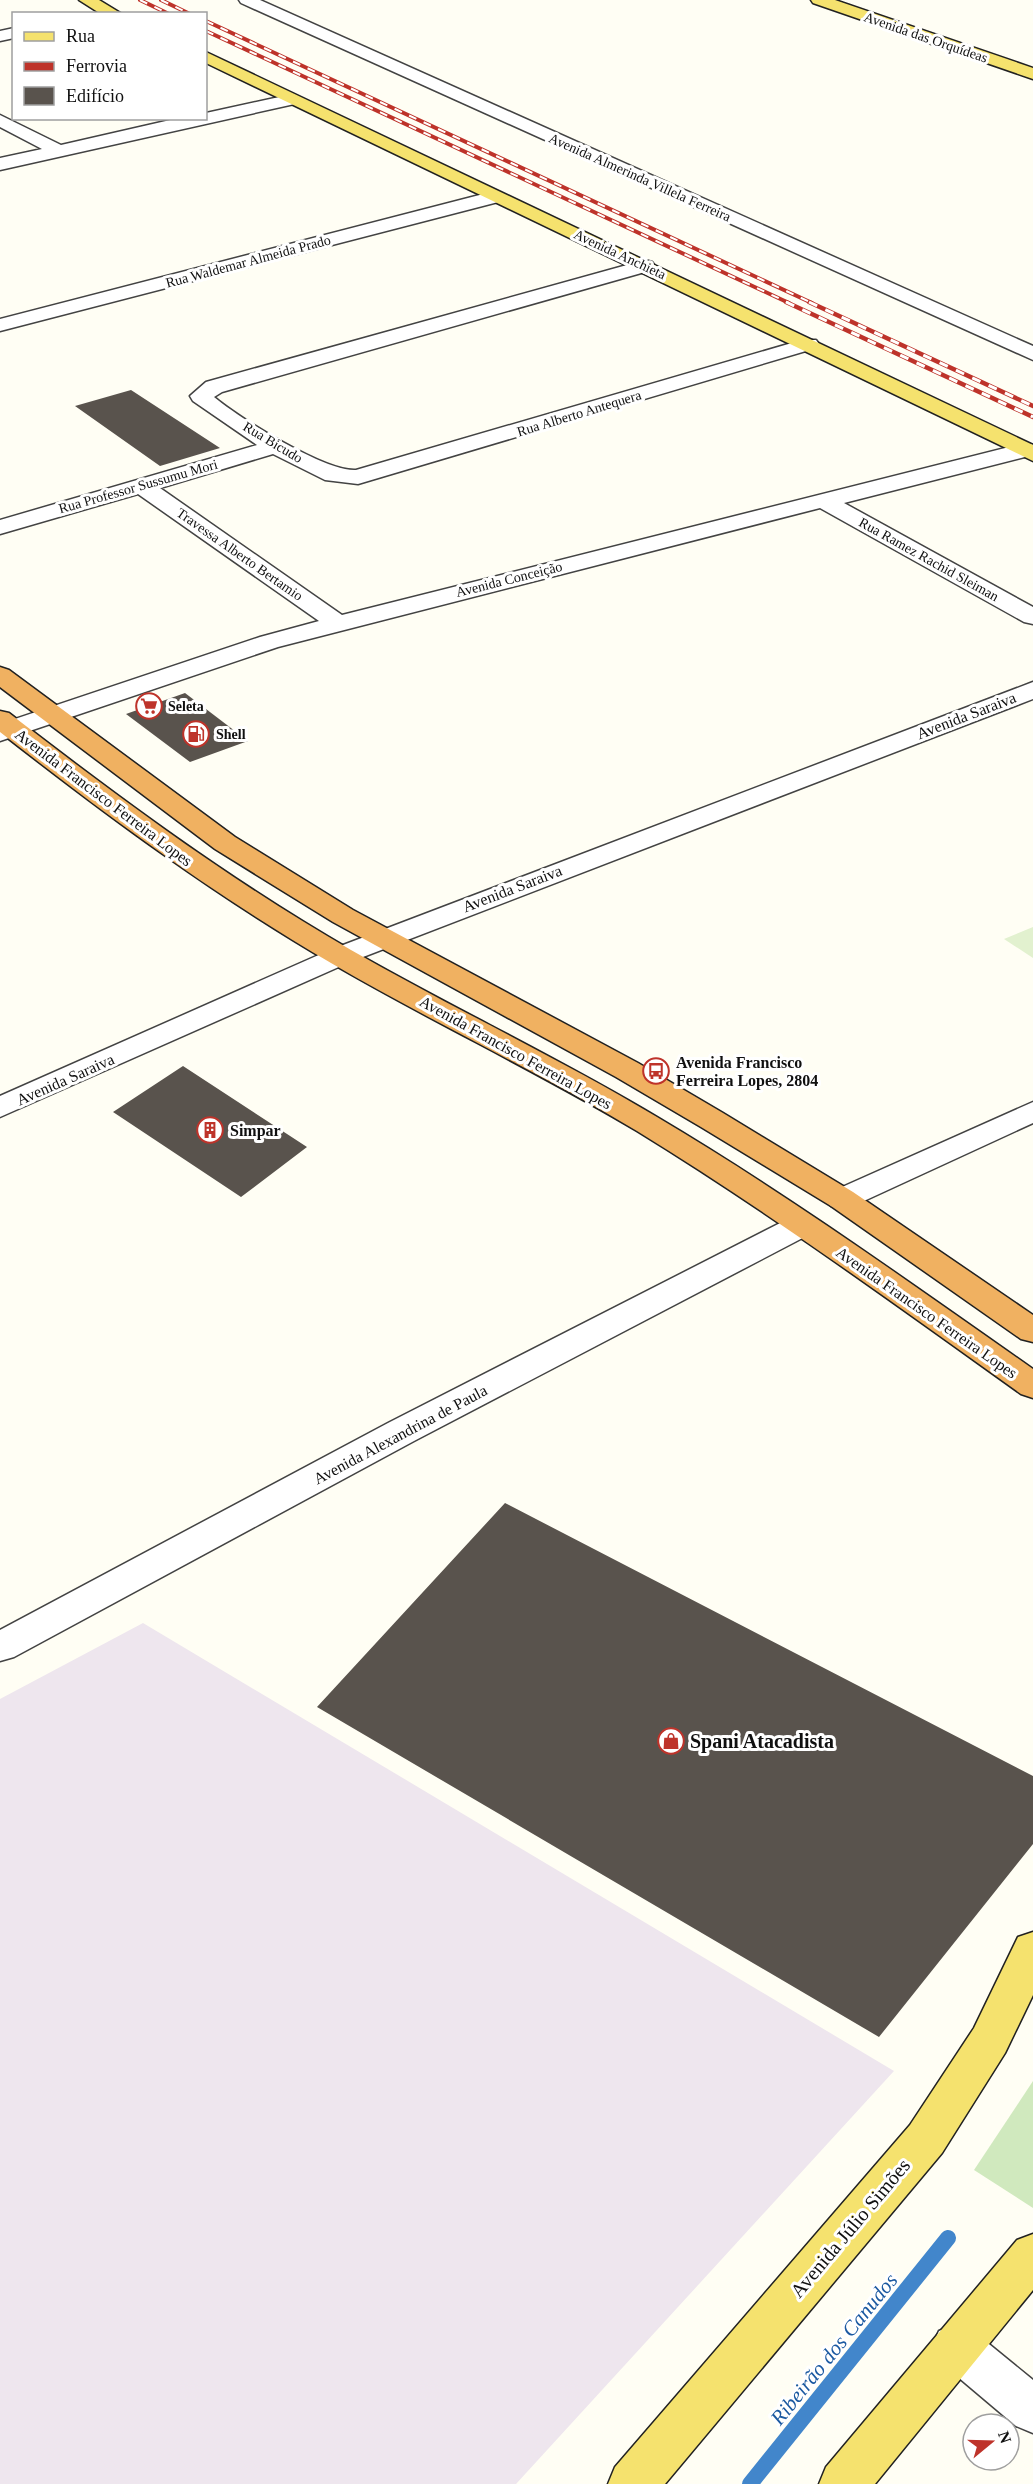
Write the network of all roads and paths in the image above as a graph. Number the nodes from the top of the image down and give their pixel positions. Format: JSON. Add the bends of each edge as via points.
{"nodes":[{"id":1,"x":87,"y":0,"type":"edge"},
{"id":2,"x":247,"y":0,"type":"edge"},
{"id":3,"x":819,"y":0,"type":"edge"},
{"id":4,"x":109,"y":12,"type":"edge"},
{"id":5,"x":207,"y":57,"type":"edge"},
{"id":6,"x":1033,"y":74,"type":"edge"},
{"id":7,"x":293,"y":99,"type":"junction"},
{"id":8,"x":207,"y":118,"type":"edge"},
{"id":9,"x":0,"y":120,"type":"edge"},
{"id":10,"x":196,"y":120,"type":"edge"},
{"id":11,"x":59,"y":151,"type":"junction"},
{"id":12,"x":0,"y":164,"type":"edge"},
{"id":13,"x":495,"y":197,"type":"junction"},
{"id":14,"x":645,"y":266,"type":"junction"},
{"id":15,"x":0,"y":325,"type":"edge"},
{"id":16,"x":809,"y":344,"type":"junction"},
{"id":17,"x":1033,"y":354,"type":"edge"},
{"id":18,"x":277,"y":446,"type":"junction"},
{"id":19,"x":1029,"y":452,"type":"edge"},
{"id":20,"x":349,"y":478,"type":"joint"},
{"id":21,"x":141,"y":485,"type":"junction"},
{"id":22,"x":824,"y":501,"type":"junction"},
{"id":23,"x":0,"y":527,"type":"edge"},
{"id":24,"x":1033,"y":616,"type":"edge"},
{"id":25,"x":338,"y":623,"type":"junction"},
{"id":26,"x":0,"y":675,"type":"edge"},
{"id":27,"x":1033,"y":690,"type":"edge"},
{"id":28,"x":50,"y":714,"type":"junction"},
{"id":29,"x":4,"y":726,"type":"edge"},
{"id":30,"x":384,"y":938,"type":"junction"},
{"id":31,"x":340,"y":956,"type":"junction"},
{"id":32,"x":0,"y":1108,"type":"edge"},
{"id":33,"x":1033,"y":1111,"type":"edge"},
{"id":34,"x":842,"y":1199,"type":"junction"},
{"id":35,"x":802,"y":1225,"type":"junction"},
{"id":36,"x":1033,"y":1331,"type":"edge"},
{"id":37,"x":1033,"y":1386,"type":"edge"},
{"id":38,"x":0,"y":1647,"type":"edge"},
{"id":39,"x":1033,"y":1949,"type":"edge"},
{"id":40,"x":1033,"y":2255,"type":"edge"},
{"id":41,"x":956,"y":2346,"type":"junction"},
{"id":42,"x":1033,"y":2410,"type":"edge"},
{"id":43,"x":633,"y":2484,"type":"edge"},
{"id":44,"x":844,"y":2484,"type":"edge"}],
"edges":[{"from":1,"to":4,"type":"main road"},
{"from":2,"to":17,"type":"street","name":"Avenida Almerinda Villela Ferreira"},
{"from":3,"to":6,"type":"main road","name":"Avenida das Orquídeas"},
{"from":5,"to":7,"type":"main road","name":"Avenida Anchieta"},
{"from":7,"to":8,"type":"street"},
{"from":7,"to":13,"type":"main road","name":"Avenida Anchieta"},
{"from":9,"to":11,"type":"street"},
{"from":10,"to":11,"type":"street"},
{"from":11,"to":12,"type":"street"},
{"from":13,"to":14,"type":"main road","name":"Avenida Anchieta"},
{"from":13,"to":15,"type":"street","name":"Rua Waldemar Almeida Prado"},
{"from":14,"to":16,"type":"main road","name":"Avenida Anchieta"},
{"from":14,"to":18,"type":"street","name":"Rua Bicudo","via":[[214,387],[201,396]]},
{"from":16,"to":19,"type":"main road","name":"Avenida Anchieta"},
{"from":16,"to":20,"type":"street","name":"Rua Alberto Antequera","via":[[380,473]]},
{"from":18,"to":20,"type":"street","name":"Rua Bicudo","via":[[321,471]]},
{"from":18,"to":21,"type":"street","name":"Rua Professor Sussumu Mori"},
{"from":19,"to":22,"type":"street","name":"Avenida Conceição"},
{"from":21,"to":23,"type":"street","name":"Rua Professor Sussumu Mori"},
{"from":21,"to":25,"type":"street","name":"Travessa Alberto Bertamio"},
{"from":22,"to":24,"type":"street","name":"Rua Ramez Rachid Sleiman"},
{"from":22,"to":25,"type":"street","name":"Avenida Conceição"},
{"from":25,"to":28,"type":"street","name":"Avenida Conceição"},
{"from":26,"to":28,"type":"highway","name":"Avenida Francisco Ferreira Lopes"},
{"from":27,"to":30,"type":"street","name":"Avenida Saraiva"},
{"from":28,"to":29,"type":"street","name":"Avenida Conceição"},
{"from":28,"to":30,"type":"highway","name":"Avenida Francisco Ferreira Lopes","via":[[225,843]]},
{"from":29,"to":31,"type":"highway","name":"Avenida Francisco Ferreira Lopes","via":[[157,840]]},
{"from":30,"to":31,"type":"street","name":"Avenida Saraiva"},
{"from":30,"to":34,"type":"highway","name":"Avenida Francisco Ferreira Lopes","via":[[627,1070]]},
{"from":31,"to":32,"type":"street","name":"Avenida Saraiva"},
{"from":31,"to":35,"type":"highway","name":"Avenida Francisco Ferreira Lopes","via":[[645,1123]]},
{"from":33,"to":34,"type":"street"},
{"from":34,"to":36,"type":"highway","name":"Avenida Francisco Ferreira Lopes"},
{"from":35,"to":37,"type":"highway","name":"Avenida Francisco Ferreira Lopes"},
{"from":35,"to":38,"type":"street","name":"Avenida Alexandrina de Paula","via":[[401,1432]]},
{"from":39,"to":43,"type":"main road","name":"Avenida Júlio Simões","via":[[990,2040],[926,2139]]},
{"from":40,"to":41,"type":"main road"},
{"from":41,"to":42,"type":"street"},
{"from":41,"to":44,"type":"main road"}]}
